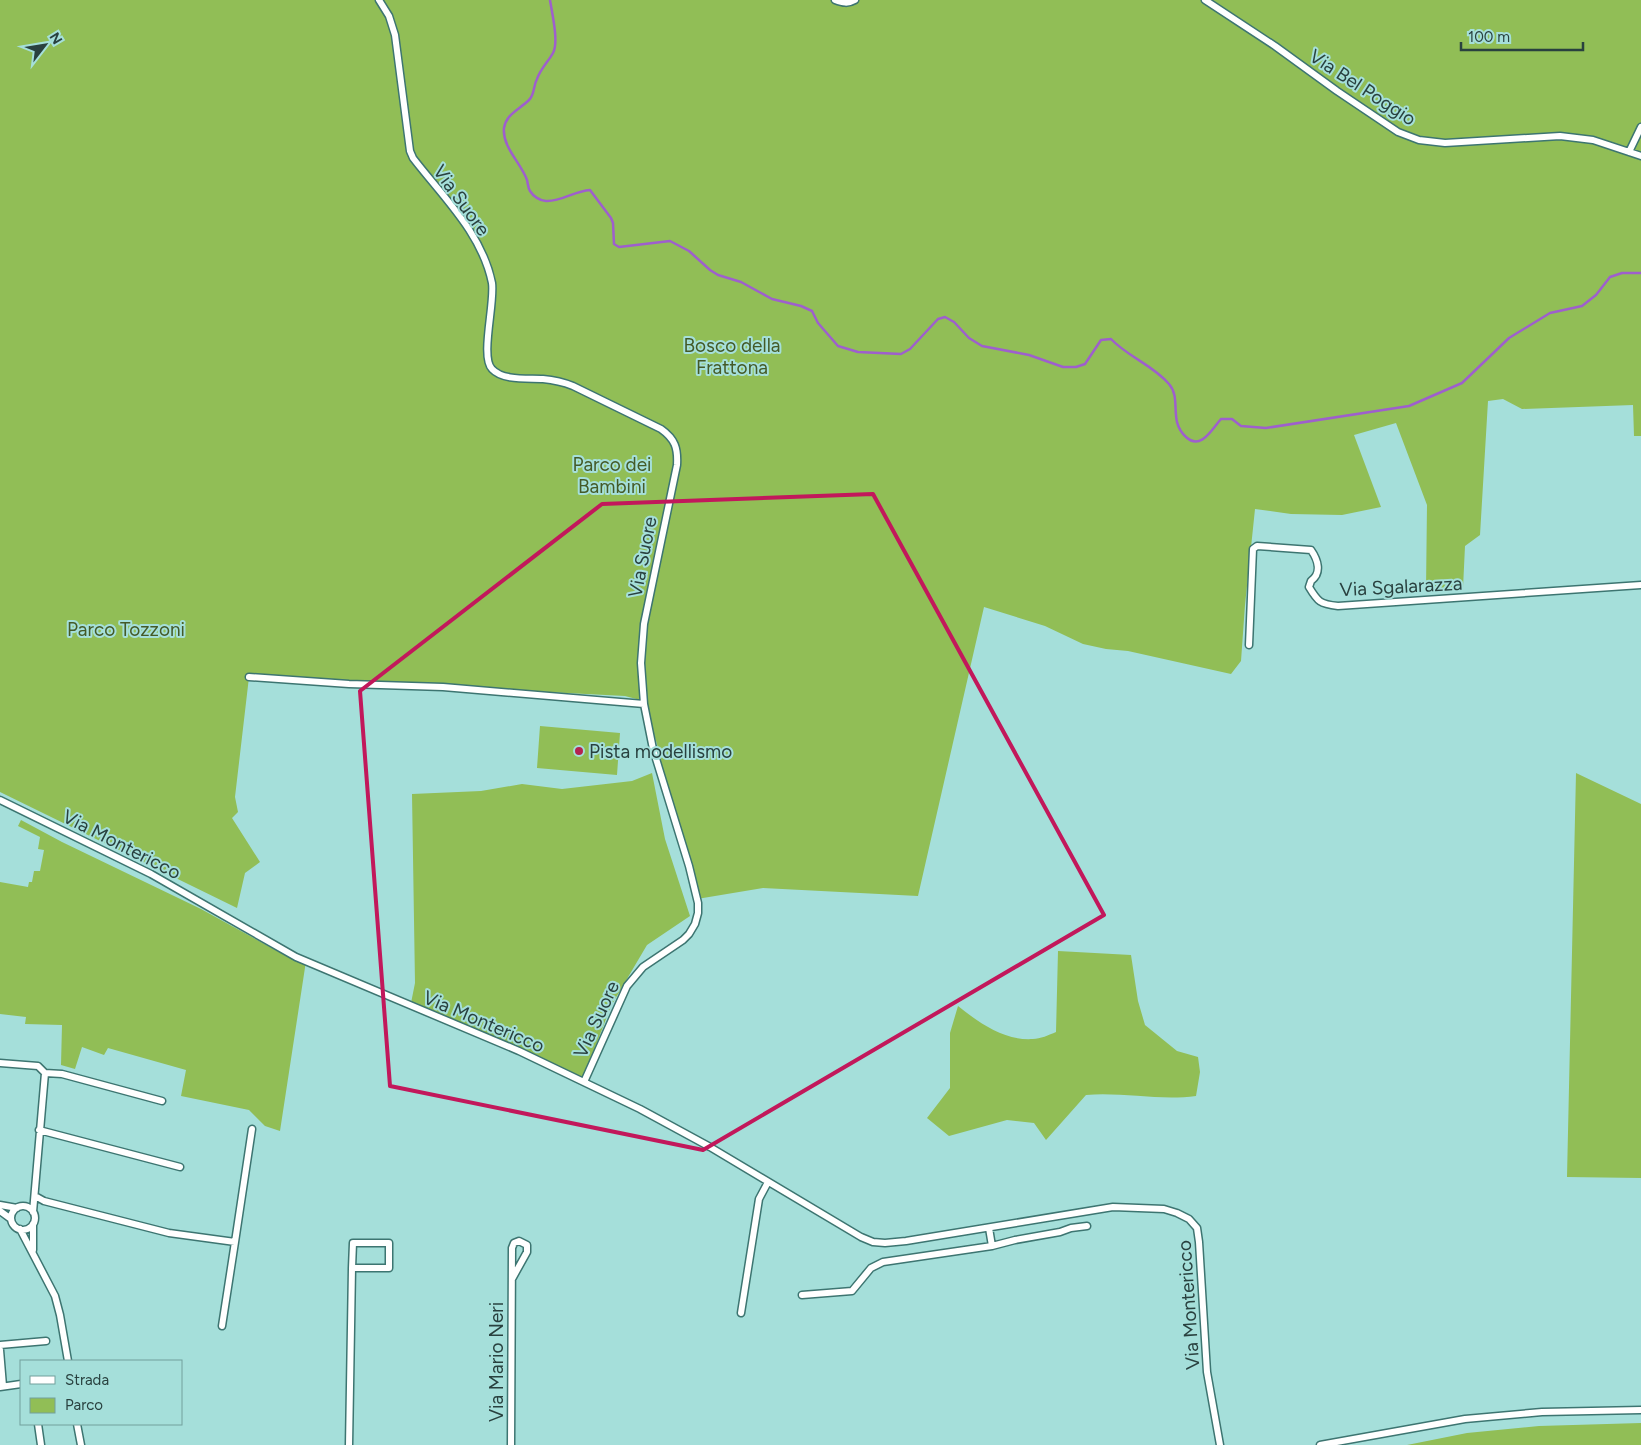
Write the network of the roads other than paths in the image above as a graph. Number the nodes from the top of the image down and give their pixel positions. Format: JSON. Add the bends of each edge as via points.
{"nodes":[{"id":1,"x":379,"y":0,"type":"edge"},
{"id":2,"x":835,"y":0,"type":"edge"},
{"id":3,"x":855,"y":0,"type":"edge"},
{"id":4,"x":1205,"y":0,"type":"edge"},
{"id":5,"x":1641,"y":127,"type":"edge"},
{"id":6,"x":1629,"y":152,"type":"junction"},
{"id":7,"x":1641,"y":156,"type":"edge"},
{"id":8,"x":1641,"y":585,"type":"edge"},
{"id":9,"x":1248,"y":645,"type":"dead end"},
{"id":10,"x":249,"y":677,"type":"dead end"},
{"id":11,"x":644,"y":704,"type":"junction"},
{"id":12,"x":0,"y":800,"type":"edge"},
{"id":13,"x":0,"y":1062,"type":"edge"},
{"id":14,"x":44,"y":1073,"type":"junction"},
{"id":15,"x":584,"y":1082,"type":"junction"},
{"id":16,"x":162,"y":1101,"type":"dead end"},
{"id":17,"x":252,"y":1129,"type":"dead end"},
{"id":18,"x":39,"y":1130,"type":"junction"},
{"id":19,"x":180,"y":1168,"type":"dead end"},
{"id":20,"x":768,"y":1182,"type":"junction"},
{"id":21,"x":35,"y":1196,"type":"junction"},
{"id":22,"x":44,"y":1200,"type":"junction"},
{"id":23,"x":0,"y":1205,"type":"edge"},
{"id":24,"x":25,"y":1206,"type":"junction"},
{"id":25,"x":16,"y":1208,"type":"junction"},
{"id":26,"x":0,"y":1211,"type":"edge"},
{"id":27,"x":34,"y":1213,"type":"junction"},
{"id":28,"x":12,"y":1219,"type":"junction"},
{"id":29,"x":33,"y":1224,"type":"junction"},
{"id":30,"x":1087,"y":1226,"type":"dead end"},
{"id":31,"x":989,"y":1228,"type":"junction"},
{"id":32,"x":20,"y":1229,"type":"junction"},
{"id":33,"x":235,"y":1242,"type":"junction"},
{"id":34,"x":992,"y":1246,"type":"junction"},
{"id":35,"x":33,"y":1251,"type":"junction"},
{"id":36,"x":352,"y":1268,"type":"junction"},
{"id":37,"x":512,"y":1279,"type":"junction"},
{"id":38,"x":802,"y":1295,"type":"dead end"},
{"id":39,"x":742,"y":1313,"type":"dead end"},
{"id":40,"x":222,"y":1326,"type":"dead end"},
{"id":41,"x":46,"y":1341,"type":"dead end"},
{"id":42,"x":0,"y":1345,"type":"edge"},
{"id":43,"x":0,"y":1350,"type":"edge"},
{"id":44,"x":68,"y":1360,"type":"edge"},
{"id":45,"x":20,"y":1384,"type":"edge"},
{"id":46,"x":2,"y":1387,"type":"edge"},
{"id":47,"x":1641,"y":1410,"type":"edge"},
{"id":48,"x":38,"y":1425,"type":"edge"},
{"id":49,"x":77,"y":1425,"type":"edge"},
{"id":50,"x":1361,"y":1442,"type":"edge"},
{"id":51,"x":41,"y":1445,"type":"edge"},
{"id":52,"x":81,"y":1445,"type":"edge"},
{"id":53,"x":349,"y":1445,"type":"edge"},
{"id":54,"x":511,"y":1445,"type":"edge"},
{"id":55,"x":1220,"y":1445,"type":"edge"},
{"id":56,"x":1320,"y":1445,"type":"edge"}],
"edges":[{"from":1,"to":11,"type":"street","name":"Via Suore","via":[[395,35],[412,158],[467,227],[490,276],[492,302],[486,350],[491,368],[502,375],[573,386],[660,429],[676,446],[676,465],[641,642]]},
{"from":2,"to":3,"type":"street","via":[[849,3]]},
{"from":4,"to":6,"type":"street","name":"Via Bel Poggio","via":[[1398,132],[1418,140],[1445,143],[1560,136],[1593,140]]},
{"from":5,"to":6,"type":"street"},
{"from":6,"to":7,"type":"street","name":"Via Bel Poggio"},
{"from":8,"to":9,"type":"street","name":"Via Sgalarazza","via":[[1323,605],[1309,587],[1318,570],[1311,550],[1257,546],[1253,550]]},
{"from":10,"to":11,"type":"street","via":[[443,687]]},
{"from":11,"to":15,"type":"street","name":"Via Suore","via":[[660,774],[689,866],[698,913],[689,934],[643,967],[627,986]]},
{"from":12,"to":15,"type":"street","name":"Via Montericco","via":[[151,874],[296,957]]},
{"from":13,"to":14,"type":"street","via":[[38,1066]]},
{"from":14,"to":16,"type":"street","via":[[62,1074]]},
{"from":14,"to":18,"type":"street"},
{"from":15,"to":20,"type":"street","name":"Via Montericco","via":[[710,1147]]},
{"from":17,"to":33,"type":"street"},
{"from":18,"to":19,"type":"street"},
{"from":18,"to":21,"type":"street"},
{"from":20,"to":31,"type":"street","name":"Via Montericco","via":[[834,1223],[873,1242],[906,1241]]},
{"from":20,"to":39,"type":"street","via":[[758,1200]]},
{"from":21,"to":22,"type":"street"},
{"from":21,"to":24,"type":"street"},
{"from":21,"to":27,"type":"street"},
{"from":22,"to":27,"type":"street"},
{"from":22,"to":33,"type":"street","via":[[169,1233]]},
{"from":23,"to":25,"type":"street"},
{"from":24,"to":25,"type":"street"},
{"from":24,"to":27,"type":"street"},
{"from":25,"to":28,"type":"street"},
{"from":26,"to":28,"type":"street"},
{"from":27,"to":29,"type":"street"},
{"from":28,"to":32,"type":"street"},
{"from":29,"to":32,"type":"street","via":[[27,1229]]},
{"from":29,"to":35,"type":"street"},
{"from":30,"to":34,"type":"street"},
{"from":31,"to":34,"type":"street"},
{"from":31,"to":55,"type":"street","name":"Via Montericco","via":[[1113,1207],[1164,1209],[1189,1219],[1197,1228],[1199,1242],[1207,1372]]},
{"from":32,"to":35,"type":"street"},
{"from":33,"to":40,"type":"street"},
{"from":34,"to":38,"type":"street","via":[[882,1262],[871,1268],[852,1291]]},
{"from":35,"to":44,"type":"street","via":[[54,1296]]},
{"from":36,"to":36,"type":"street","via":[[389,1268],[389,1243],[353,1243]]},
{"from":36,"to":53,"type":"street"},
{"from":37,"to":37,"type":"street","name":"Via Mario Neri","via":[[527,1252],[527,1245],[519,1241],[512,1248]]},
{"from":37,"to":54,"type":"street","name":"Via Mario Neri"},
{"from":41,"to":42,"type":"street"},
{"from":43,"to":46,"type":"street"},
{"from":45,"to":46,"type":"street"},
{"from":47,"to":50,"type":"street","via":[[1542,1412],[1475,1418]]},
{"from":48,"to":51,"type":"street"},
{"from":49,"to":52,"type":"street"},
{"from":50,"to":56,"type":"street"}]}
